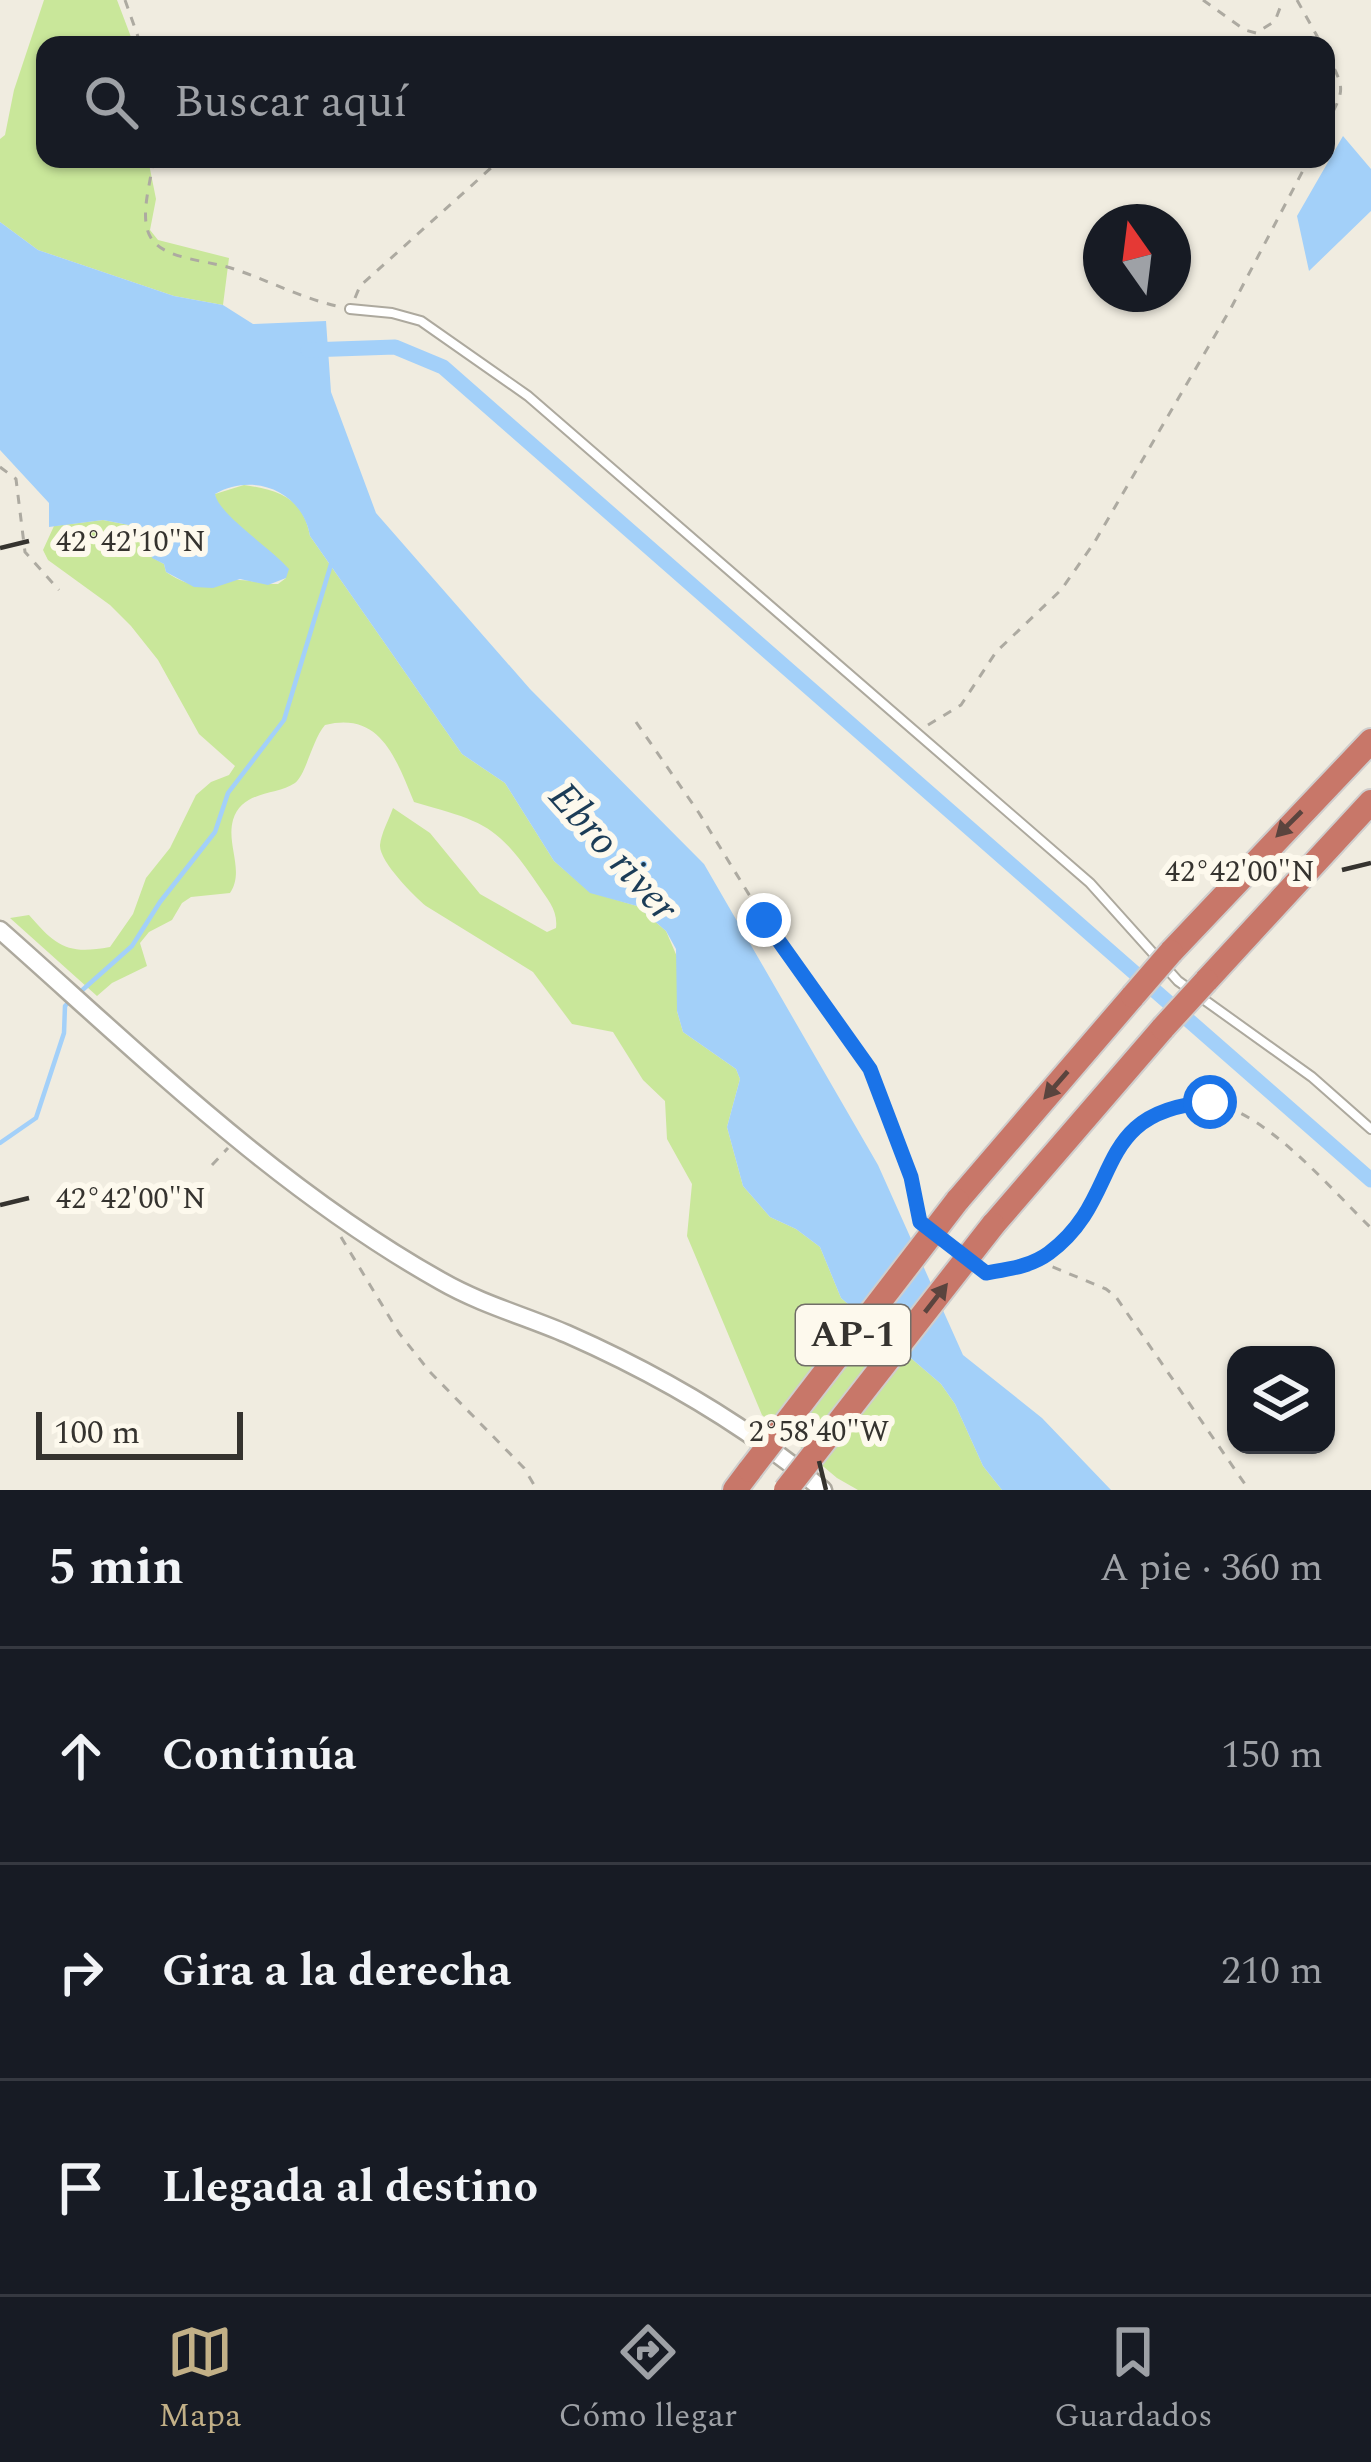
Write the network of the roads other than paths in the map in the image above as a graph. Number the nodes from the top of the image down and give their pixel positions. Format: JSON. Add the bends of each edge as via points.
{"nodes":[{"id":1,"x":350,"y":309,"type":"road end"},
{"id":2,"x":1371,"y":741,"type":"edge"},
{"id":3,"x":1371,"y":802,"type":"edge"},
{"id":4,"x":0,"y":930,"type":"edge"},
{"id":5,"x":1371,"y":1130,"type":"edge"},
{"id":6,"x":742,"y":1480,"type":"edge"},
{"id":7,"x":786,"y":1490,"type":"edge"},
{"id":8,"x":824,"y":1490,"type":"edge"}],
"edges":[{"from":1,"to":5,"type":"lane","via":[[421,321],[528,396],[1090,883],[1178,981]]},
{"from":2,"to":6,"type":"highway","number":"AP-1","one_way":true,"bridge":true,"via":[[1171,952],[957,1201]]},
{"from":7,"to":3,"type":"highway","number":"AP-1","one_way":true,"bridge":true,"via":[[993,1225]]},
{"from":4,"to":8,"type":"street","via":[[238,1138],[338,1213],[443,1282],[659,1380]]}]}
